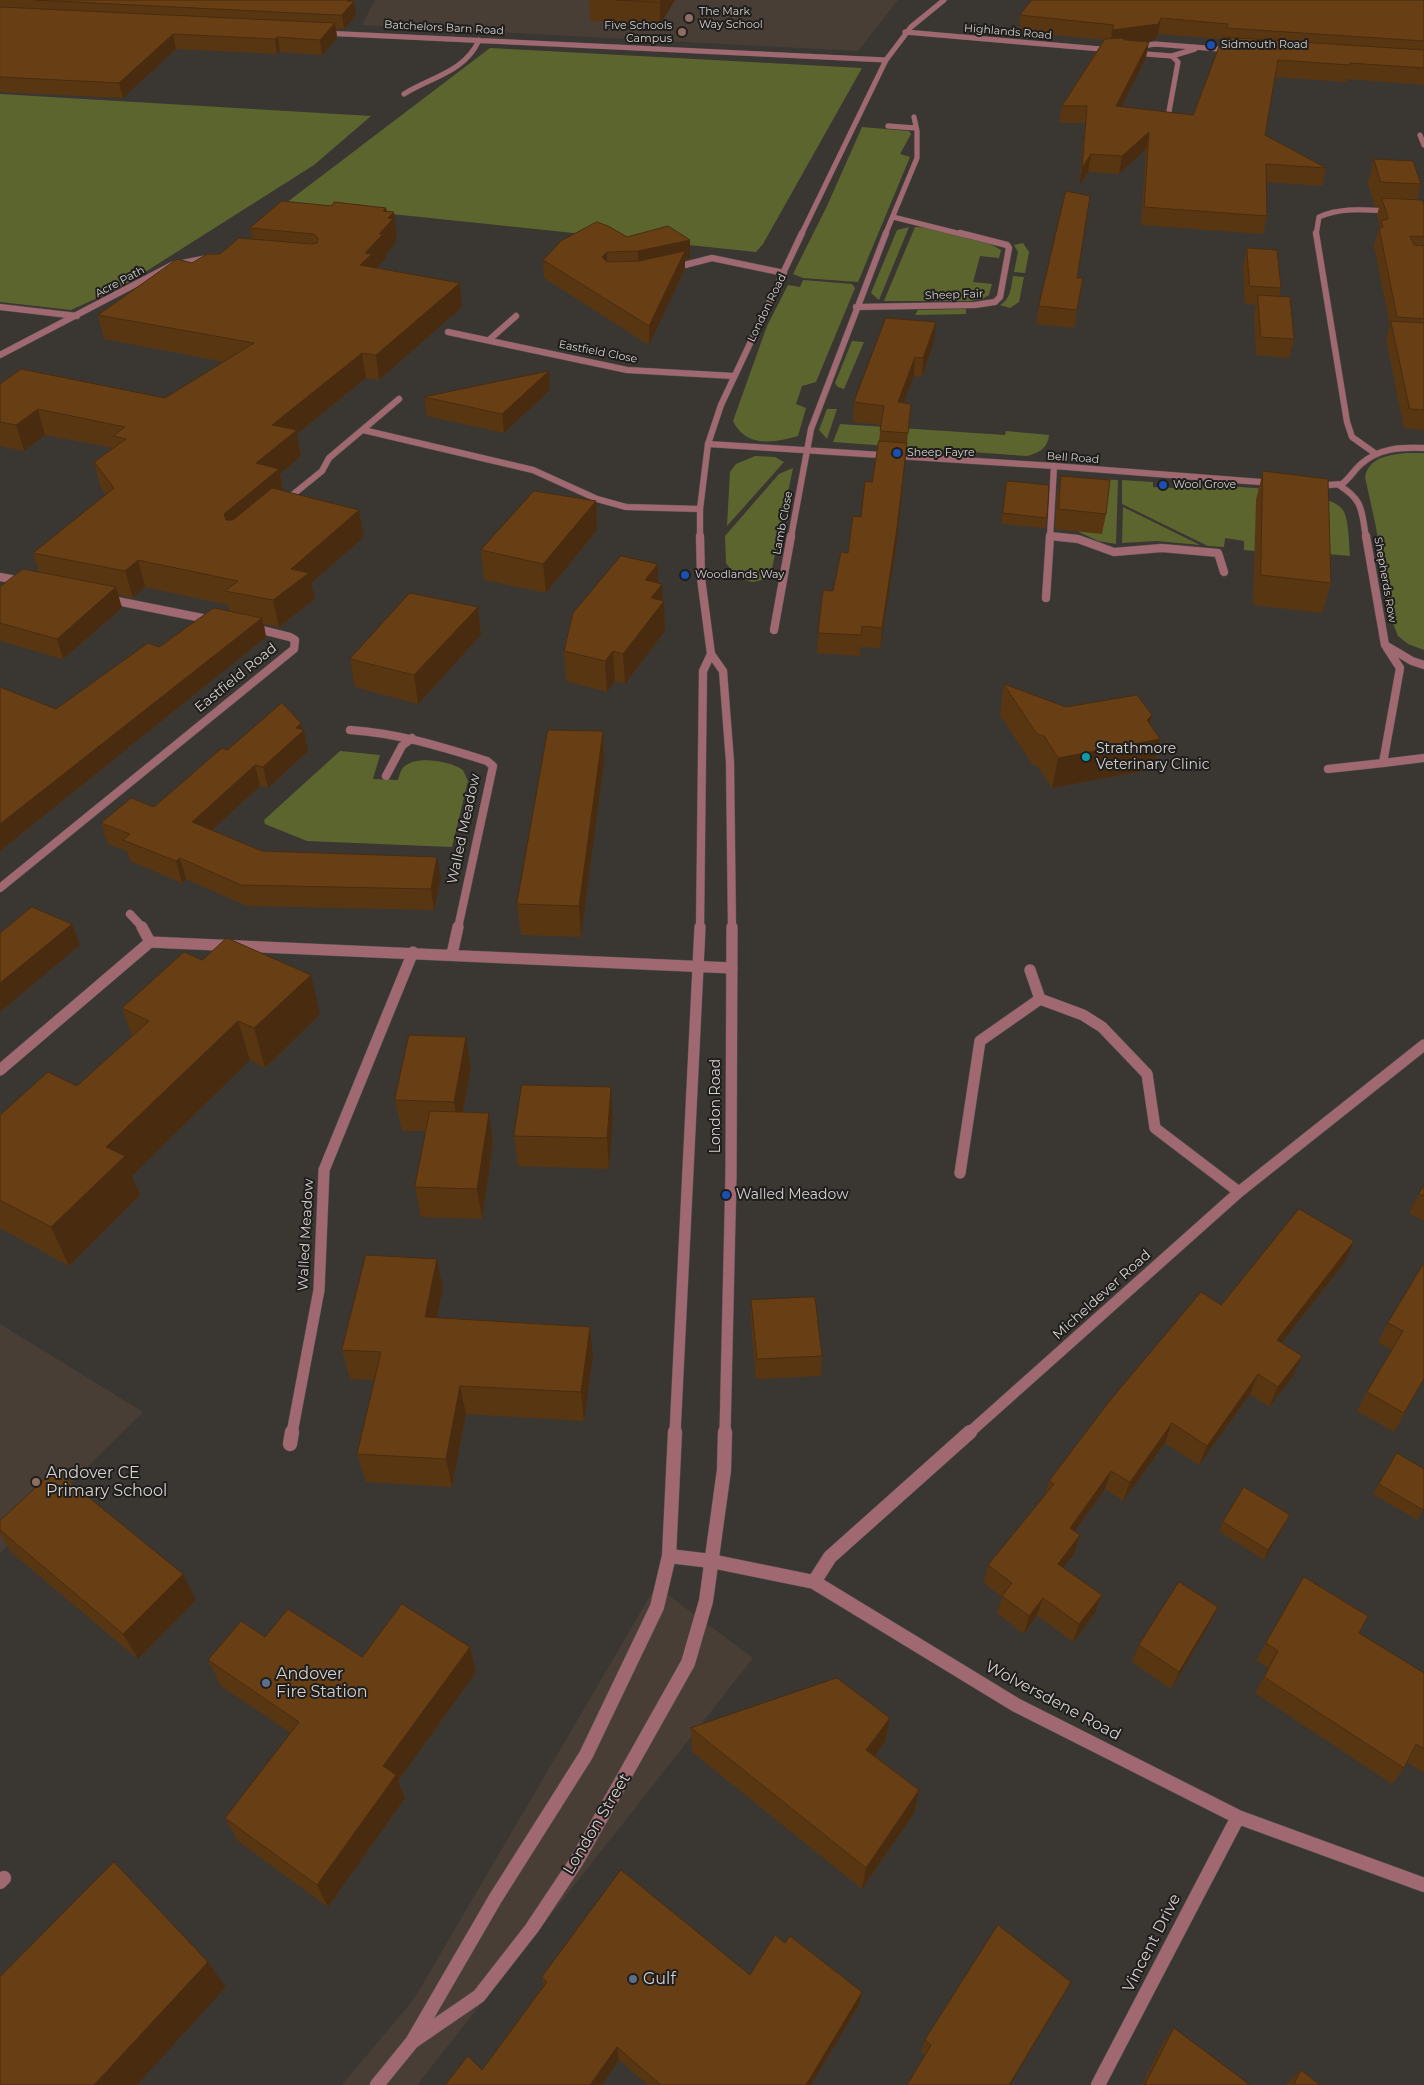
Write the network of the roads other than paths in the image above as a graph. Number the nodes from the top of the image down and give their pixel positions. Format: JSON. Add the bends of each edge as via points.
{"nodes":[{"id":1,"x":944,"y":0,"type":"edge"},
{"id":2,"x":319,"y":32,"type":"edge"},
{"id":3,"x":904,"y":32,"type":"junction"},
{"id":4,"x":479,"y":40,"type":"junction"},
{"id":5,"x":1208,"y":48,"type":"junction"},
{"id":6,"x":1118,"y":50,"type":"edge"},
{"id":7,"x":1238,"y":50,"type":"edge"},
{"id":8,"x":1172,"y":56,"type":"junction"},
{"id":9,"x":886,"y":60,"type":"junction"},
{"id":10,"x":404,"y":94,"type":"dead end"},
{"id":11,"x":914,"y":117,"type":"dead end"},
{"id":12,"x":1168,"y":117,"type":"edge"},
{"id":13,"x":888,"y":126,"type":"dead end"},
{"id":14,"x":916,"y":128,"type":"junction"},
{"id":15,"x":1420,"y":135,"type":"dead end"},
{"id":16,"x":1424,"y":145,"type":"edge"},
{"id":17,"x":1397,"y":212,"type":"edge"},
{"id":18,"x":893,"y":217,"type":"junction"},
{"id":19,"x":218,"y":256,"type":"edge"},
{"id":20,"x":664,"y":270,"type":"edge"},
{"id":21,"x":784,"y":273,"type":"junction"},
{"id":22,"x":0,"y":307,"type":"edge"},
{"id":23,"x":856,"y":307,"type":"junction"},
{"id":24,"x":78,"y":316,"type":"junction"},
{"id":25,"x":516,"y":316,"type":"dead end"},
{"id":26,"x":448,"y":332,"type":"dead end"},
{"id":27,"x":489,"y":340,"type":"junction"},
{"id":28,"x":0,"y":355,"type":"edge"},
{"id":29,"x":734,"y":376,"type":"junction"},
{"id":30,"x":399,"y":399,"type":"dead end"},
{"id":31,"x":363,"y":430,"type":"junction"},
{"id":32,"x":708,"y":444,"type":"junction"},
{"id":33,"x":1424,"y":448,"type":"edge"},
{"id":34,"x":809,"y":449,"type":"junction"},
{"id":35,"x":1376,"y":454,"type":"junction"},
{"id":36,"x":1054,"y":466,"type":"junction"},
{"id":37,"x":1282,"y":484,"type":"edge"},
{"id":38,"x":1339,"y":485,"type":"junction"},
{"id":39,"x":1311,"y":486,"type":"edge"},
{"id":40,"x":279,"y":506,"type":"edge"},
{"id":41,"x":700,"y":509,"type":"junction"},
{"id":42,"x":1050,"y":536,"type":"junction"},
{"id":43,"x":1224,"y":572,"type":"dead end"},
{"id":44,"x":0,"y":577,"type":"edge"},
{"id":45,"x":30,"y":583,"type":"edge"},
{"id":46,"x":98,"y":597,"type":"edge"},
{"id":47,"x":1046,"y":598,"type":"dead end"},
{"id":48,"x":224,"y":622,"type":"edge"},
{"id":49,"x":243,"y":626,"type":"edge"},
{"id":50,"x":774,"y":630,"type":"dead end"},
{"id":51,"x":1385,"y":645,"type":"junction"},
{"id":52,"x":711,"y":654,"type":"junction"},
{"id":53,"x":1424,"y":665,"type":"edge"},
{"id":54,"x":350,"y":730,"type":"dead end"},
{"id":55,"x":412,"y":738,"type":"junction"},
{"id":56,"x":1424,"y":758,"type":"edge"},
{"id":57,"x":1383,"y":763,"type":"junction"},
{"id":58,"x":1328,"y":769,"type":"dead end"},
{"id":59,"x":386,"y":776,"type":"dead end"},
{"id":60,"x":0,"y":888,"type":"edge"},
{"id":61,"x":130,"y":914,"type":"dead end"},
{"id":62,"x":150,"y":942,"type":"junction"},
{"id":63,"x":414,"y":952,"type":"junction"},
{"id":64,"x":452,"y":954,"type":"junction"},
{"id":65,"x":698,"y":965,"type":"junction"},
{"id":66,"x":732,"y":968,"type":"junction"},
{"id":67,"x":1030,"y":970,"type":"dead end"},
{"id":68,"x":1040,"y":999,"type":"junction"},
{"id":69,"x":1424,"y":1045,"type":"edge"},
{"id":70,"x":0,"y":1070,"type":"edge"},
{"id":71,"x":960,"y":1173,"type":"dead end"},
{"id":72,"x":1239,"y":1192,"type":"junction"},
{"id":73,"x":290,"y":1444,"type":"dead end"},
{"id":74,"x":669,"y":1556,"type":"junction"},
{"id":75,"x":711,"y":1561,"type":"junction"},
{"id":76,"x":814,"y":1582,"type":"junction"},
{"id":77,"x":1238,"y":1817,"type":"junction"},
{"id":78,"x":1424,"y":1884,"type":"edge"},
{"id":79,"x":412,"y":2042,"type":"junction"},
{"id":80,"x":377,"y":2085,"type":"edge"},
{"id":81,"x":1098,"y":2085,"type":"edge"}],
"edges":[{"from":1,"to":3,"type":"street","name":"London Road"},
{"from":2,"to":4,"type":"street","name":"Batchelors Barn Road"},
{"from":3,"to":6,"type":"street","name":"Highlands Road"},
{"from":3,"to":9,"type":"street","name":"London Road"},
{"from":4,"to":9,"type":"street","name":"Batchelors Barn Road"},
{"from":4,"to":10,"type":"street","via":[[475,52],[461,64]]},
{"from":5,"to":7,"type":"street"},
{"from":5,"to":8,"type":"street"},
{"from":5,"to":8,"type":"street","via":[[1155,44],[1127,50]]},
{"from":8,"to":12,"type":"street","via":[[1178,62]]},
{"from":9,"to":21,"type":"street","name":"London Road"},
{"from":11,"to":14,"type":"street"},
{"from":13,"to":14,"type":"street"},
{"from":14,"to":18,"type":"street","via":[[917,158]]},
{"from":15,"to":16,"type":"street"},
{"from":17,"to":35,"type":"street","via":[[1330,211],[1319,217],[1316,224],[1346,422],[1352,437]]},
{"from":18,"to":23,"type":"street"},
{"from":18,"to":23,"type":"street","name":"Sheep Fair","via":[[1007,245],[1010,248],[1000,297],[995,302],[975,305]]},
{"from":19,"to":24,"type":"street","name":"Acre Path","via":[[172,265]]},
{"from":20,"to":21,"type":"street","via":[[712,258]]},
{"from":21,"to":29,"type":"street","name":"London Road"},
{"from":22,"to":24,"type":"street"},
{"from":23,"to":34,"type":"street","via":[[811,429]]},
{"from":24,"to":28,"type":"street","name":"Acre Path"},
{"from":25,"to":27,"type":"street"},
{"from":26,"to":27,"type":"street","name":"Eastfield Close"},
{"from":27,"to":29,"type":"street","name":"Eastfield Close","via":[[627,370]]},
{"from":29,"to":32,"type":"street","name":"London Road"},
{"from":30,"to":31,"type":"street"},
{"from":31,"to":40,"type":"street","via":[[329,458],[322,471]]},
{"from":31,"to":41,"type":"street","via":[[533,470],[597,499],[626,507]]},
{"from":32,"to":34,"type":"street","name":"Bell Road"},
{"from":32,"to":41,"type":"street","name":"London Road"},
{"from":33,"to":35,"type":"street","via":[[1401,446]]},
{"from":34,"to":36,"type":"street","name":"Bell Road"},
{"from":34,"to":50,"type":"street","name":"Lamb Close"},
{"from":35,"to":38,"type":"street","via":[[1367,458]]},
{"from":36,"to":37,"type":"street","name":"Bell Road"},
{"from":36,"to":42,"type":"street"},
{"from":38,"to":39,"type":"street"},
{"from":38,"to":51,"type":"street","name":"Shepherds Row","via":[[1355,495],[1360,505]]},
{"from":41,"to":52,"type":"street","name":"London Road","via":[[701,578]]},
{"from":42,"to":43,"type":"street","via":[[1078,539],[1114,552],[1162,548],[1218,553]]},
{"from":42,"to":47,"type":"street"},
{"from":44,"to":45,"type":"street"},
{"from":46,"to":48,"type":"street"},
{"from":49,"to":60,"type":"street","name":"Eastfield Road","via":[[282,634],[295,640],[296,645]]},
{"from":51,"to":53,"type":"street","via":[[1412,662]]},
{"from":51,"to":57,"type":"street","via":[[1400,668]]},
{"from":52,"to":65,"type":"street","name":"London Road","via":[[703,670]]},
{"from":52,"to":66,"type":"street","name":"London Road","via":[[723,671],[730,762]]},
{"from":54,"to":55,"type":"street","name":"Walled Meadow","via":[[370,730]]},
{"from":55,"to":59,"type":"street","via":[[402,746]]},
{"from":55,"to":64,"type":"street","name":"Walled Meadow","via":[[488,761],[493,766]]},
{"from":56,"to":57,"type":"street"},
{"from":57,"to":58,"type":"street"},
{"from":61,"to":62,"type":"street","via":[[144,929]]},
{"from":62,"to":63,"type":"street"},
{"from":62,"to":70,"type":"street"},
{"from":63,"to":64,"type":"street"},
{"from":63,"to":73,"type":"street","name":"Walled Meadow","via":[[324,1170],[320,1290]]},
{"from":64,"to":65,"type":"street"},
{"from":65,"to":66,"type":"street"},
{"from":65,"to":74,"type":"street","name":"London Road"},
{"from":66,"to":75,"type":"street","name":"London Road","via":[[724,1470]]},
{"from":67,"to":68,"type":"street"},
{"from":68,"to":71,"type":"street","via":[[980,1041]]},
{"from":68,"to":72,"type":"street","via":[[1102,1026],[1147,1074],[1155,1128]]},
{"from":69,"to":72,"type":"street","name":"Micheldever Road"},
{"from":72,"to":76,"type":"street","name":"Micheldever Road","via":[[830,1558]]},
{"from":74,"to":75,"type":"street","name":"Wolversdene Road"},
{"from":74,"to":79,"type":"street","name":"London Street","via":[[657,1607],[586,1755],[495,1899]]},
{"from":75,"to":76,"type":"street","name":"Wolversdene Road"},
{"from":75,"to":79,"type":"street","name":"London Street","via":[[706,1601],[688,1663],[576,1862],[532,1928],[479,1996]]},
{"from":76,"to":77,"type":"street","name":"Wolversdene Road","via":[[1016,1705]]},
{"from":77,"to":78,"type":"street","name":"Wolversdene Road"},
{"from":77,"to":81,"type":"street","name":"Vincent Drive"},
{"from":79,"to":80,"type":"street","name":"London Street"}]}
